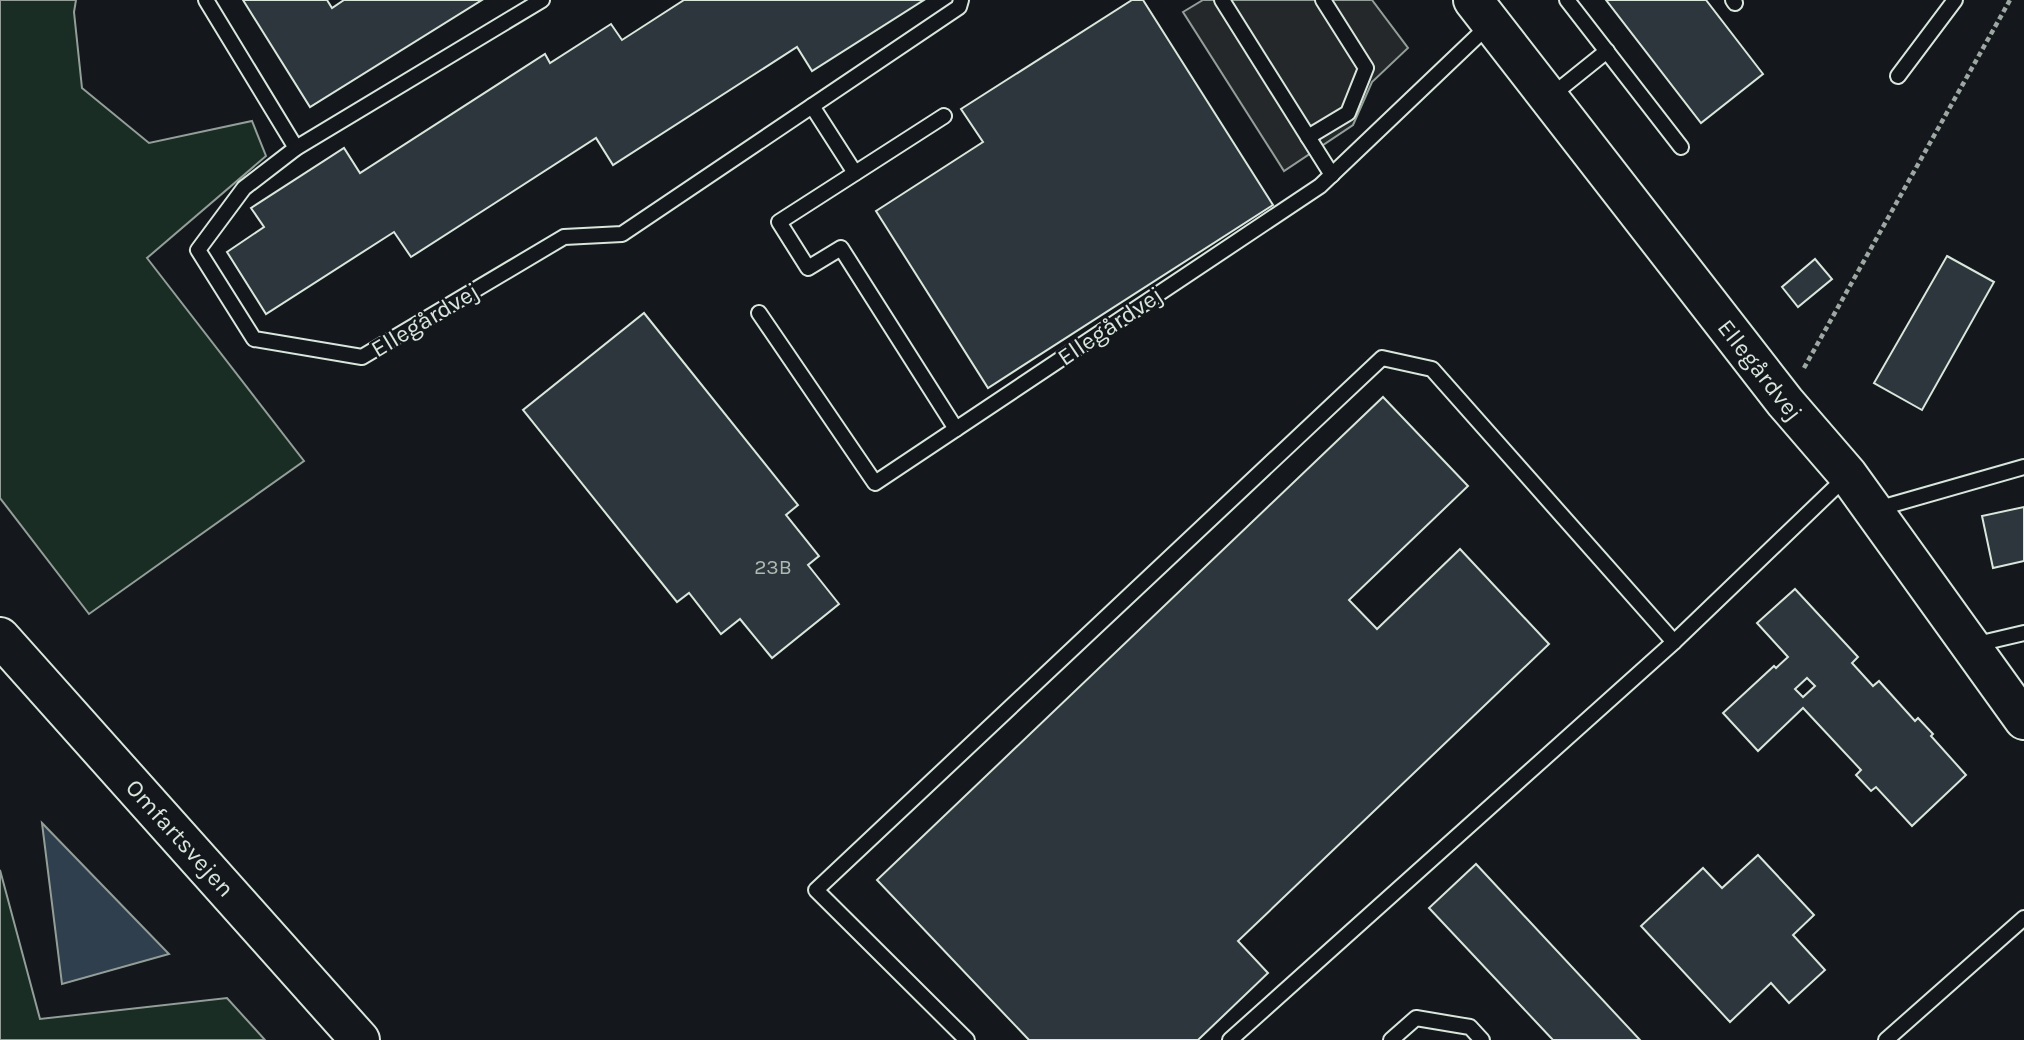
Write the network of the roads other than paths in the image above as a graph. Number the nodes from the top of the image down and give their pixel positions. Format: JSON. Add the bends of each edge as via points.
{"nodes":[{"id":1,"x":206,"y":0,"type":"edge"},
{"id":2,"x":542,"y":0,"type":"edge"},
{"id":3,"x":961,"y":0,"type":"edge"},
{"id":4,"x":1222,"y":0,"type":"edge"},
{"id":5,"x":1323,"y":0,"type":"edge"},
{"id":6,"x":1567,"y":0,"type":"edge"},
{"id":7,"x":1955,"y":0,"type":"edge"},
{"id":8,"x":1482,"y":12,"type":"edge"},
{"id":9,"x":1607,"y":51,"type":"junction"},
{"id":10,"x":1898,"y":76,"type":"dead end"},
{"id":11,"x":1549,"y":98,"type":"junction"},
{"id":12,"x":812,"y":106,"type":"junction"},
{"id":13,"x":944,"y":116,"type":"dead end"},
{"id":14,"x":1308,"y":138,"type":"junction"},
{"id":15,"x":1681,"y":147,"type":"dead end"},
{"id":16,"x":296,"y":148,"type":"junction"},
{"id":17,"x":855,"y":173,"type":"junction"},
{"id":18,"x":1332,"y":175,"type":"junction"},
{"id":19,"x":759,"y":313,"type":"dead end"},
{"id":20,"x":956,"y":429,"type":"junction"},
{"id":21,"x":2024,"y":467,"type":"edge"},
{"id":22,"x":1847,"y":475,"type":"junction"},
{"id":23,"x":1872,"y":510,"type":"junction"},
{"id":24,"x":2024,"y":633,"type":"edge"},
{"id":25,"x":0,"y":637,"type":"edge"},
{"id":26,"x":1674,"y":642,"type":"junction"},
{"id":27,"x":1971,"y":645,"type":"junction"},
{"id":28,"x":2024,"y":720,"type":"edge"},
{"id":29,"x":2024,"y":918,"type":"edge"},
{"id":30,"x":360,"y":1040,"type":"edge"},
{"id":31,"x":967,"y":1040,"type":"edge"},
{"id":32,"x":1230,"y":1040,"type":"edge"},
{"id":33,"x":1391,"y":1040,"type":"edge"},
{"id":34,"x":1482,"y":1040,"type":"edge"},
{"id":35,"x":1886,"y":1040,"type":"edge"}],
"edges":[{"from":1,"to":16,"type":"lane"},
{"from":2,"to":16,"type":"lane","name":"Ellegårdvej"},
{"from":3,"to":12,"type":"lane","name":"Ellegårdvej","via":[[959,7]]},
{"from":4,"to":14,"type":"lane"},
{"from":5,"to":14,"type":"lane","via":[[1366,68],[1348,113]]},
{"from":6,"to":9,"type":"lane"},
{"from":7,"to":10,"type":"lane"},
{"from":8,"to":11,"type":"main road","name":"Ellegårdvej"},
{"from":8,"to":18,"type":"lane","name":"Ellegårdvej"},
{"from":9,"to":11,"type":"lane"},
{"from":9,"to":15,"type":"lane"},
{"from":11,"to":22,"type":"main road","name":"Ellegårdvej"},
{"from":12,"to":16,"type":"lane","name":"Ellegårdvej","via":[[622,234],[564,237],[362,357],[254,339],[198,250],[244,188]]},
{"from":12,"to":17,"type":"lane"},
{"from":13,"to":17,"type":"lane"},
{"from":14,"to":18,"type":"lane"},
{"from":17,"to":20,"type":"lane","via":[[779,222],[808,268],[841,248]]},
{"from":18,"to":20,"type":"lane","name":"Ellegårdvej"},
{"from":19,"to":20,"type":"lane","name":"Ellegårdvej","via":[[875,483]]},
{"from":21,"to":23,"type":"lane"},
{"from":22,"to":23,"type":"main road","name":"Ellegårdvej"},
{"from":22,"to":26,"type":"lane"},
{"from":23,"to":27,"type":"main road","name":"Ellegårdvej"},
{"from":24,"to":27,"type":"lane"},
{"from":25,"to":30,"type":"main road","name":"Omfartsvejen"},
{"from":26,"to":31,"type":"lane","via":[[1432,369],[1382,358],[816,890]]},
{"from":26,"to":32,"type":"lane"},
{"from":27,"to":28,"type":"main road","name":"Ellegårdvej"},
{"from":29,"to":35,"type":"lane"},
{"from":33,"to":34,"type":"lane","via":[[1416,1018],[1471,1027]]}]}
